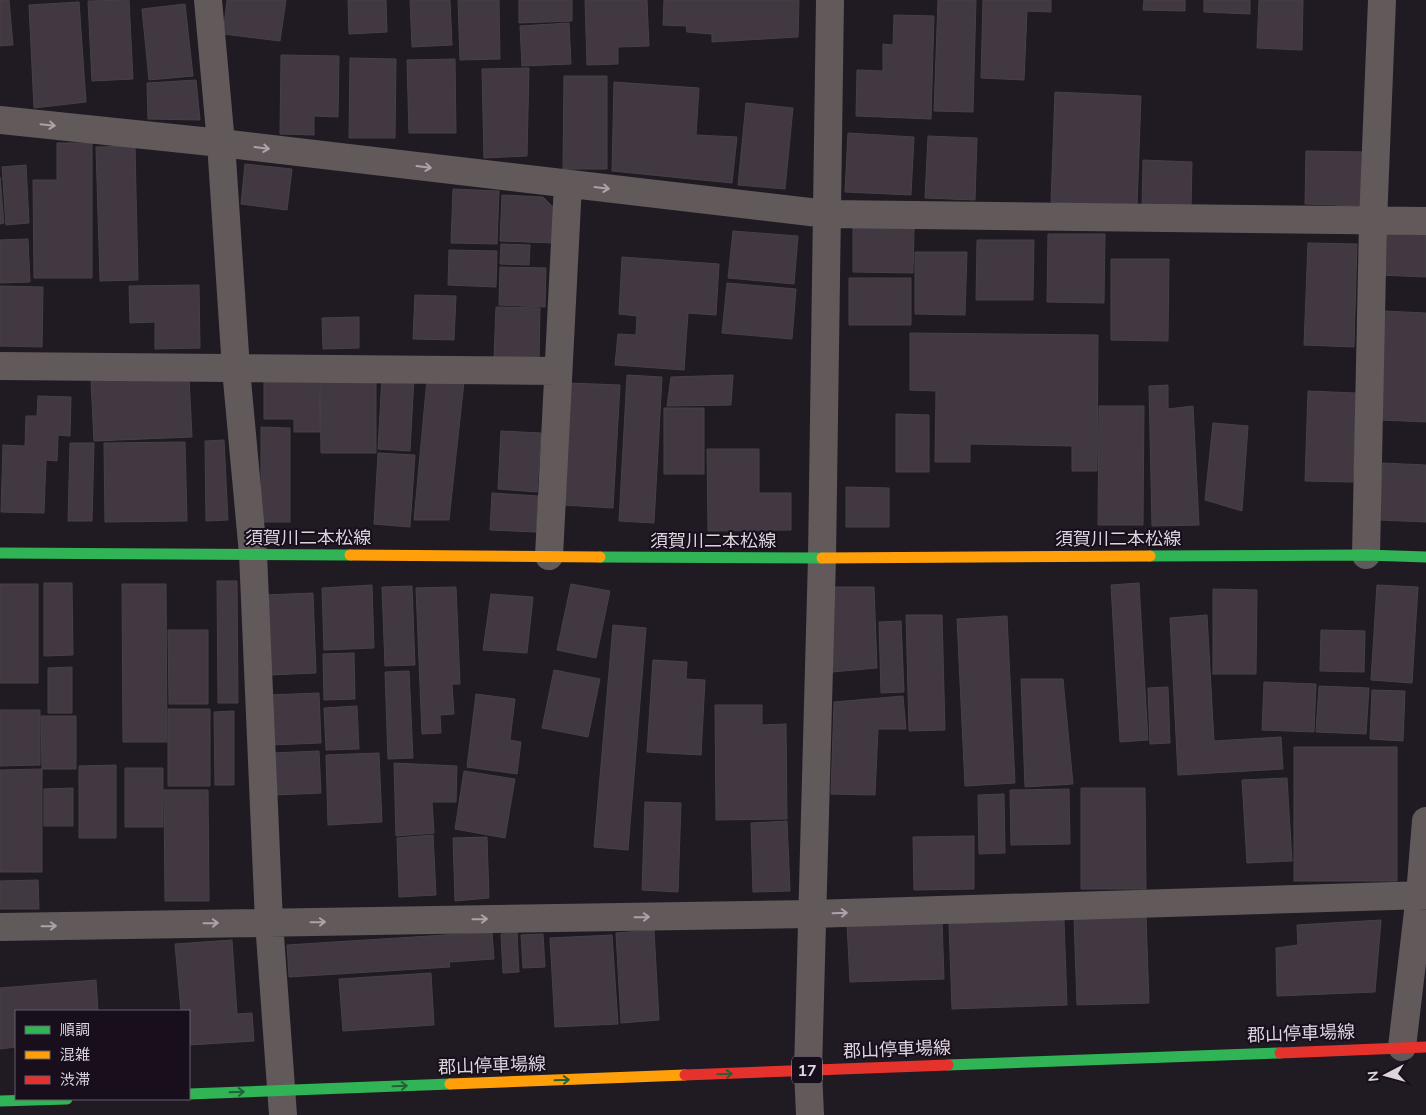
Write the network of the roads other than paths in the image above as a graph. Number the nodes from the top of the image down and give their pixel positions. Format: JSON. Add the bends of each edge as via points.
{"nodes":[{"id":1,"x":208,"y":0,"type":"edge"},
{"id":2,"x":830,"y":0,"type":"edge"},
{"id":3,"x":1382,"y":0,"type":"edge"},
{"id":4,"x":0,"y":120,"type":"edge"},
{"id":5,"x":221,"y":143,"type":"junction"},
{"id":6,"x":568,"y":184,"type":"junction"},
{"id":7,"x":826,"y":214,"type":"junction"},
{"id":8,"x":1373,"y":222,"type":"junction"},
{"id":9,"x":1426,"y":222,"type":"edge"},
{"id":10,"x":0,"y":366,"type":"edge"},
{"id":11,"x":236,"y":368,"type":"junction"},
{"id":12,"x":558,"y":371,"type":"junction"},
{"id":13,"x":0,"y":553,"type":"edge"},
{"id":14,"x":253,"y":554,"type":"junction"},
{"id":15,"x":1366,"y":555,"type":"junction"},
{"id":16,"x":549,"y":556,"type":"junction"},
{"id":17,"x":1426,"y":557,"type":"edge"},
{"id":18,"x":822,"y":558,"type":"junction"},
{"id":19,"x":1426,"y":821,"type":"edge"},
{"id":20,"x":1423,"y":895,"type":"edge"},
{"id":21,"x":812,"y":914,"type":"junction"},
{"id":22,"x":269,"y":922,"type":"junction"},
{"id":23,"x":0,"y":927,"type":"edge"},
{"id":24,"x":1414,"y":1047,"type":"edge"},
{"id":25,"x":808,"y":1070,"type":"junction"},
{"id":26,"x":190,"y":1094,"type":"edge"},
{"id":27,"x":34,"y":1100,"type":"edge"},
{"id":28,"x":0,"y":1101,"type":"edge"},
{"id":29,"x":282,"y":1103,"type":"edge"},
{"id":30,"x":810,"y":1115,"type":"edge"}],
"edges":[{"from":1,"to":5,"type":"street"},
{"from":2,"to":7,"type":"street"},
{"from":3,"to":8,"type":"street"},
{"from":4,"to":5,"type":"street","one_way":true},
{"from":5,"to":6,"type":"street","one_way":true},
{"from":5,"to":11,"type":"street"},
{"from":6,"to":7,"type":"street","one_way":true},
{"from":6,"to":12,"type":"street"},
{"from":7,"to":8,"type":"street"},
{"from":7,"to":18,"type":"street"},
{"from":8,"to":9,"type":"street"},
{"from":8,"to":15,"type":"street"},
{"from":10,"to":11,"type":"street"},
{"from":11,"to":12,"type":"street"},
{"from":11,"to":14,"type":"street"},
{"from":12,"to":16,"type":"street"},
{"from":13,"to":14,"type":"main road","name":"須賀川二本松線"},
{"from":14,"to":16,"type":"main road","name":"須賀川二本松線"},
{"from":14,"to":22,"type":"street"},
{"from":15,"to":17,"type":"main road","name":"須賀川二本松線"},
{"from":15,"to":18,"type":"main road","name":"須賀川二本松線"},
{"from":16,"to":18,"type":"main road","name":"須賀川二本松線"},
{"from":18,"to":21,"type":"street"},
{"from":19,"to":20,"type":"street"},
{"from":21,"to":20,"type":"street","one_way":true},
{"from":20,"to":24,"type":"street"},
{"from":22,"to":21,"type":"street","one_way":true},
{"from":21,"to":25,"type":"street"},
{"from":23,"to":22,"type":"street","one_way":true},
{"from":22,"to":29,"type":"street"},
{"from":24,"to":25,"type":"main road","name":"郡山停車場線","number":"17"},
{"from":29,"to":25,"type":"main road","name":"郡山停車場線","number":"17","one_way":true},
{"from":25,"to":30,"type":"street"},
{"from":26,"to":29,"type":"main road","name":"郡山停車場線","number":"17","one_way":true},
{"from":27,"to":28,"type":"main road"}]}
